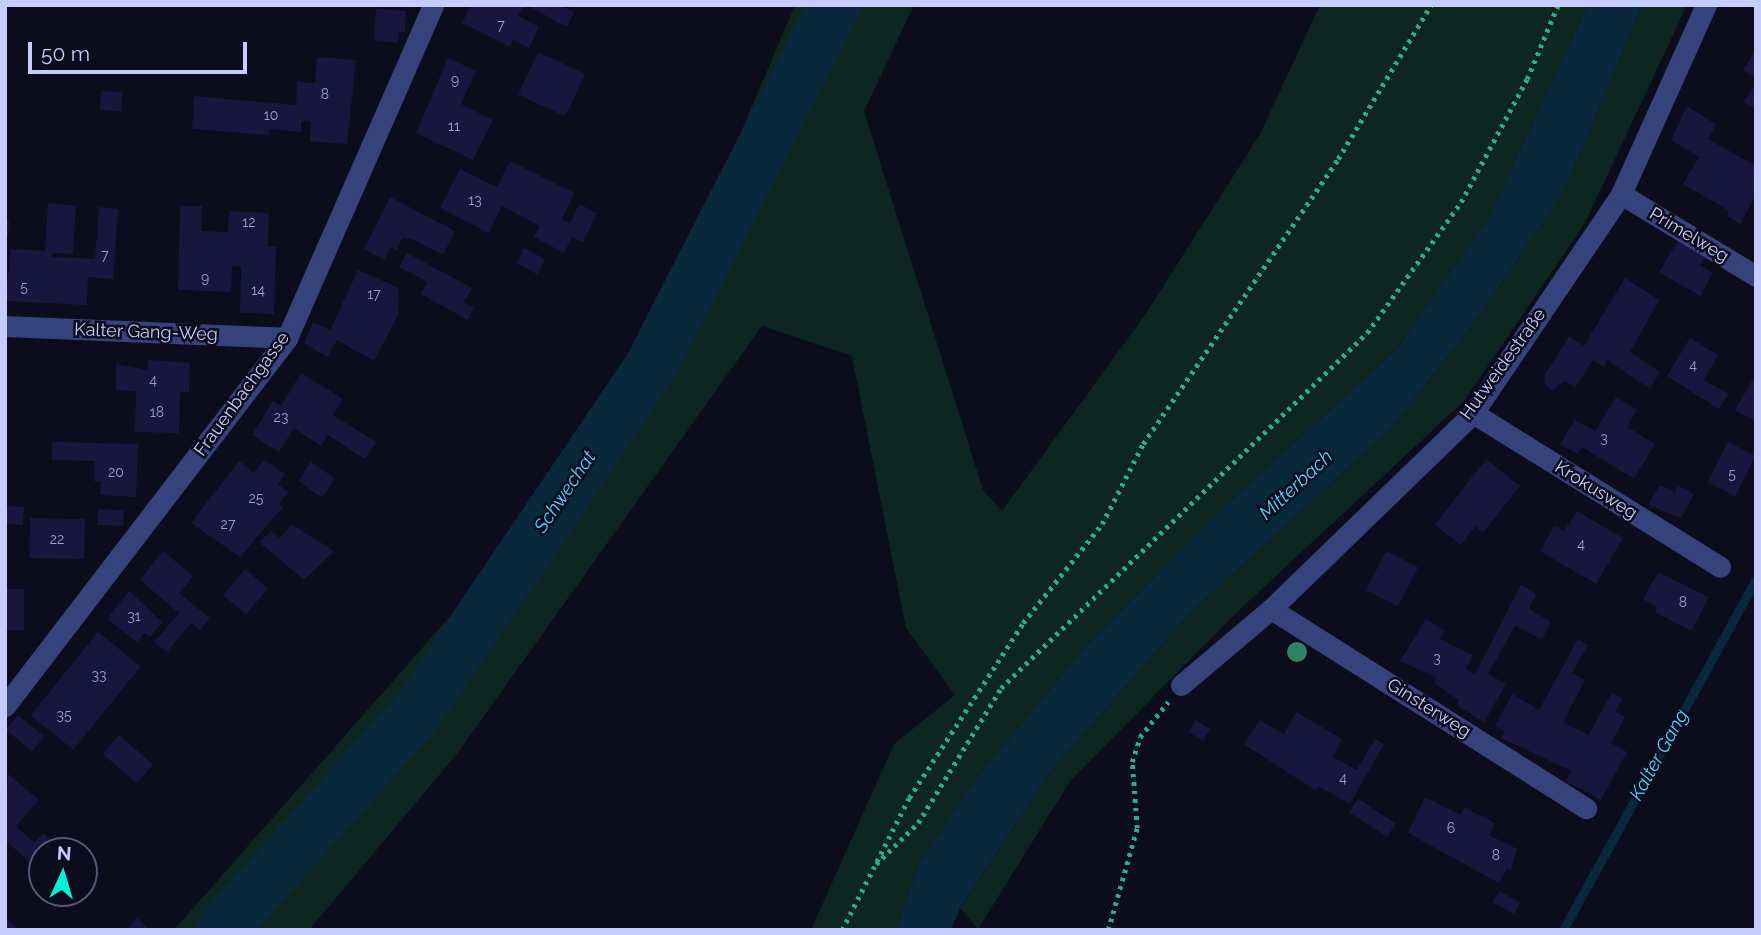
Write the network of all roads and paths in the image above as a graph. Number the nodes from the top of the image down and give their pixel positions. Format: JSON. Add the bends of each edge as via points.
{"nodes":[{"id":1,"x":433,"y":5,"type":"edge"},
{"id":2,"x":1431,"y":5,"type":"edge"},
{"id":3,"x":1558,"y":5,"type":"edge"},
{"id":4,"x":1706,"y":5,"type":"edge"},
{"id":5,"x":1621,"y":194,"type":"junction"},
{"id":6,"x":1753,"y":268,"type":"edge"},
{"id":7,"x":5,"y":326,"type":"edge"},
{"id":8,"x":287,"y":338,"type":"junction"},
{"id":9,"x":1473,"y":413,"type":"junction"},
{"id":10,"x":1720,"y":568,"type":"dead end"},
{"id":11,"x":1271,"y":609,"type":"junction"},
{"id":12,"x":1181,"y":685,"type":"joint"},
{"id":13,"x":5,"y":706,"type":"edge"},
{"id":14,"x":1586,"y":808,"type":"dead end"},
{"id":15,"x":876,"y":864,"type":"junction"},
{"id":16,"x":842,"y":930,"type":"edge"},
{"id":17,"x":1108,"y":930,"type":"edge"}],
"edges":[{"from":1,"to":8,"type":"street","name":"Frauenbachgasse"},
{"from":2,"to":15,"type":"path","via":[[1338,159],[1143,444],[1102,524],[1023,623],[909,798]]},
{"from":3,"to":15,"type":"path","via":[[1527,79],[1461,202],[1367,333],[1001,688],[918,823]]},
{"from":4,"to":5,"type":"street","name":"Hutweidestraße"},
{"from":5,"to":6,"type":"street","name":"Primelweg"},
{"from":5,"to":9,"type":"street","name":"Hutweidestraße"},
{"from":7,"to":8,"type":"street","name":"Kalter Gang-Weg"},
{"from":8,"to":13,"type":"street","name":"Frauenbachgasse"},
{"from":9,"to":10,"type":"street","name":"Krokusweg"},
{"from":9,"to":11,"type":"street","name":"Hutweidestraße"},
{"from":11,"to":12,"type":"street","name":"Hutweidestraße"},
{"from":11,"to":14,"type":"street","name":"Ginsterweg"},
{"from":12,"to":17,"type":"path","via":[[1140,737],[1132,762],[1137,828]]},
{"from":15,"to":16,"type":"path"}]}
